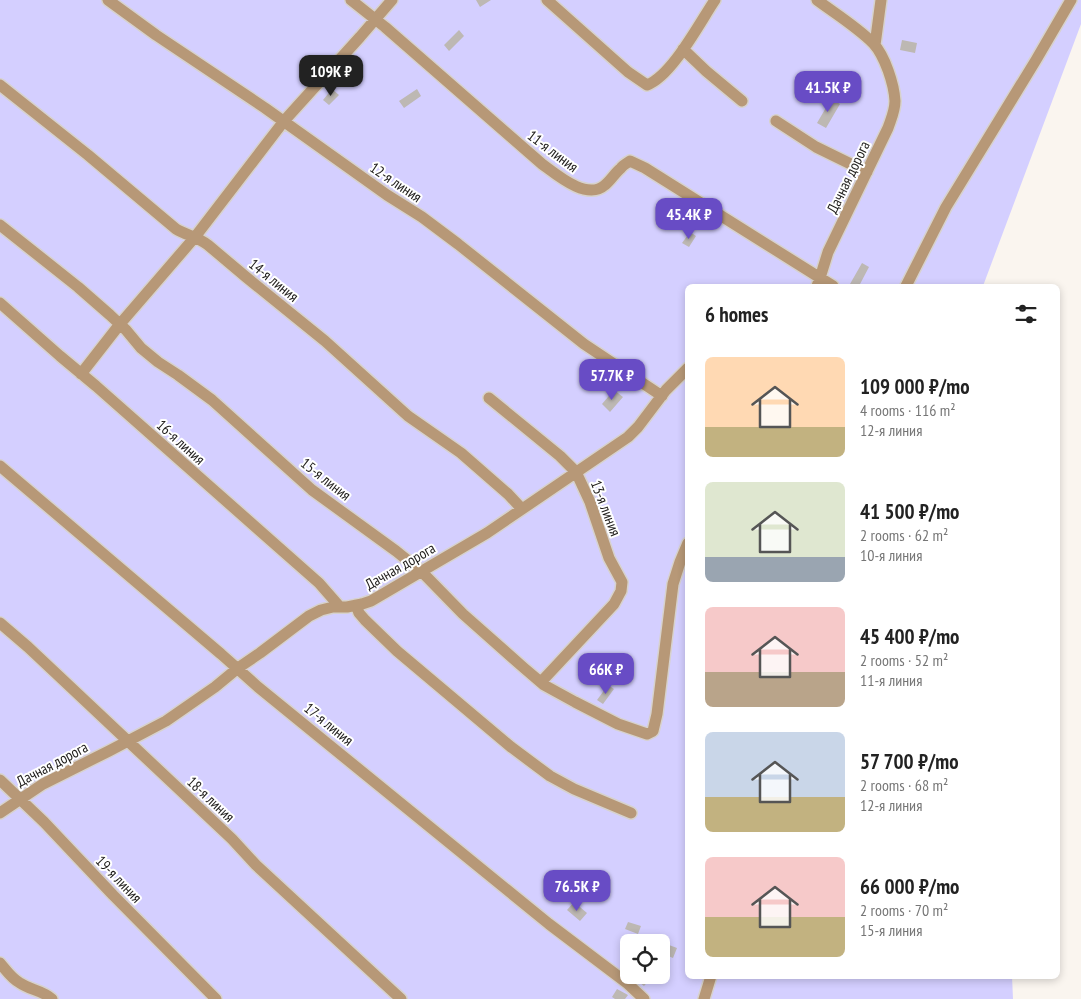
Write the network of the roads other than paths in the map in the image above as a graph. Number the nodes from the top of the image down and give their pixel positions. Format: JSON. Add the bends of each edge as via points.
{"nodes":[{"id":1,"x":108,"y":0,"type":"edge"},
{"id":2,"x":351,"y":0,"type":"edge"},
{"id":3,"x":392,"y":0,"type":"edge"},
{"id":4,"x":547,"y":0,"type":"edge"},
{"id":5,"x":715,"y":0,"type":"edge"},
{"id":6,"x":817,"y":0,"type":"edge"},
{"id":7,"x":881,"y":0,"type":"edge"},
{"id":8,"x":1072,"y":0,"type":"edge"},
{"id":9,"x":375,"y":20,"type":"junction"},
{"id":10,"x":874,"y":44,"type":"junction"},
{"id":11,"x":683,"y":49,"type":"junction"},
{"id":12,"x":0,"y":85,"type":"edge"},
{"id":13,"x":742,"y":101,"type":"dead end"},
{"id":14,"x":284,"y":121,"type":"junction"},
{"id":15,"x":776,"y":121,"type":"dead end"},
{"id":16,"x":866,"y":172,"type":"junction"},
{"id":17,"x":0,"y":225,"type":"edge"},
{"id":18,"x":195,"y":238,"type":"junction"},
{"id":19,"x":819,"y":282,"type":"edge"},
{"id":20,"x":907,"y":284,"type":"edge"},
{"id":21,"x":0,"y":303,"type":"edge"},
{"id":22,"x":120,"y":324,"type":"junction"},
{"id":23,"x":685,"y":371,"type":"edge"},
{"id":24,"x":81,"y":374,"type":"junction"},
{"id":25,"x":662,"y":396,"type":"junction"},
{"id":26,"x":489,"y":398,"type":"dead end"},
{"id":27,"x":0,"y":466,"type":"edge"},
{"id":28,"x":576,"y":472,"type":"junction"},
{"id":29,"x":522,"y":509,"type":"junction"},
{"id":30,"x":685,"y":550,"type":"edge"},
{"id":31,"x":422,"y":572,"type":"junction"},
{"id":32,"x":356,"y":605,"type":"junction"},
{"id":33,"x":340,"y":607,"type":"junction"},
{"id":34,"x":0,"y":623,"type":"edge"},
{"id":35,"x":238,"y":668,"type":"junction"},
{"id":36,"x":541,"y":682,"type":"junction"},
{"id":37,"x":128,"y":741,"type":"junction"},
{"id":38,"x":0,"y":780,"type":"edge"},
{"id":39,"x":20,"y":798,"type":"junction"},
{"id":40,"x":0,"y":813,"type":"edge"},
{"id":41,"x":631,"y":813,"type":"dead end"},
{"id":42,"x":0,"y":963,"type":"edge"},
{"id":43,"x":710,"y":979,"type":"edge"},
{"id":44,"x":52,"y":999,"type":"edge"},
{"id":45,"x":216,"y":999,"type":"edge"},
{"id":46,"x":401,"y":999,"type":"edge"},
{"id":47,"x":644,"y":999,"type":"edge"},
{"id":48,"x":704,"y":999,"type":"edge"}],
"edges":[{"from":1,"to":14,"type":"street","name":"12-я линия"},
{"from":2,"to":9,"type":"street","name":"11-я линия"},
{"from":3,"to":9,"type":"street"},
{"from":4,"to":11,"type":"street","via":[[628,72],[647,84],[659,78]]},
{"from":5,"to":11,"type":"street"},
{"from":6,"to":10,"type":"street"},
{"from":7,"to":10,"type":"street"},
{"from":8,"to":20,"type":"street","via":[[946,207]]},
{"from":9,"to":14,"type":"street"},
{"from":9,"to":19,"type":"street","name":"11-я линия","via":[[566,181],[587,190],[596,190],[630,161]]},
{"from":10,"to":16,"type":"street","name":"Дачная дорога","via":[[882,55],[895,102],[893,114]]},
{"from":11,"to":13,"type":"street"},
{"from":12,"to":18,"type":"street","name":"14-я линия","via":[[176,229]]},
{"from":14,"to":18,"type":"street"},
{"from":14,"to":25,"type":"street","name":"12-я линия","via":[[451,238],[584,344]]},
{"from":15,"to":16,"type":"street","via":[[816,147]]},
{"from":16,"to":19,"type":"street","name":"Дачная дорога","via":[[828,252]]},
{"from":17,"to":22,"type":"street","name":"15-я линия"},
{"from":18,"to":22,"type":"street"},
{"from":18,"to":29,"type":"street","name":"14-я линия","via":[[208,244],[325,341],[408,416],[461,453]]},
{"from":21,"to":24,"type":"street","name":"16-я линия"},
{"from":22,"to":24,"type":"street"},
{"from":22,"to":31,"type":"street","name":"15-я линия","via":[[141,348],[212,400],[312,490]]},
{"from":23,"to":25,"type":"street","name":"Дачная дорога"},
{"from":24,"to":33,"type":"street","name":"16-я линия","via":[[319,583]]},
{"from":25,"to":28,"type":"street","name":"Дачная дорога","via":[[628,436]]},
{"from":26,"to":28,"type":"street","name":"13-я линия"},
{"from":27,"to":35,"type":"street","name":"17-я линия"},
{"from":28,"to":29,"type":"street","name":"Дачная дорога"},
{"from":28,"to":36,"type":"street","name":"13-я линия","via":[[609,558],[622,582],[621,591],[614,604]]},
{"from":29,"to":31,"type":"street","name":"Дачная дорога"},
{"from":30,"to":36,"type":"street","name":"15-я линия","via":[[673,584],[653,731],[648,734],[618,724]]},
{"from":31,"to":32,"type":"street","name":"Дачная дорога","via":[[371,601]]},
{"from":31,"to":36,"type":"street","name":"15-я линия","via":[[463,614]]},
{"from":32,"to":33,"type":"street","name":"Дачная дорога"},
{"from":32,"to":41,"type":"street","via":[[365,620],[398,651],[527,759],[574,789]]},
{"from":33,"to":35,"type":"street","name":"Дачная дорога","via":[[321,610],[310,616]]},
{"from":34,"to":37,"type":"street","name":"18-я линия"},
{"from":35,"to":37,"type":"street","name":"Дачная дорога","via":[[166,721]]},
{"from":35,"to":47,"type":"street","name":"17-я линия","via":[[478,867]]},
{"from":37,"to":39,"type":"street","name":"Дачная дорога"},
{"from":37,"to":46,"type":"street","name":"18-я линия","via":[[232,839],[256,866]]},
{"from":38,"to":39,"type":"street","name":"19-я линия"},
{"from":39,"to":40,"type":"street","name":"Дачная дорога"},
{"from":39,"to":45,"type":"street","name":"19-я линия"},
{"from":42,"to":44,"type":"street","via":[[13,979]]},
{"from":43,"to":48,"type":"street"}]}
